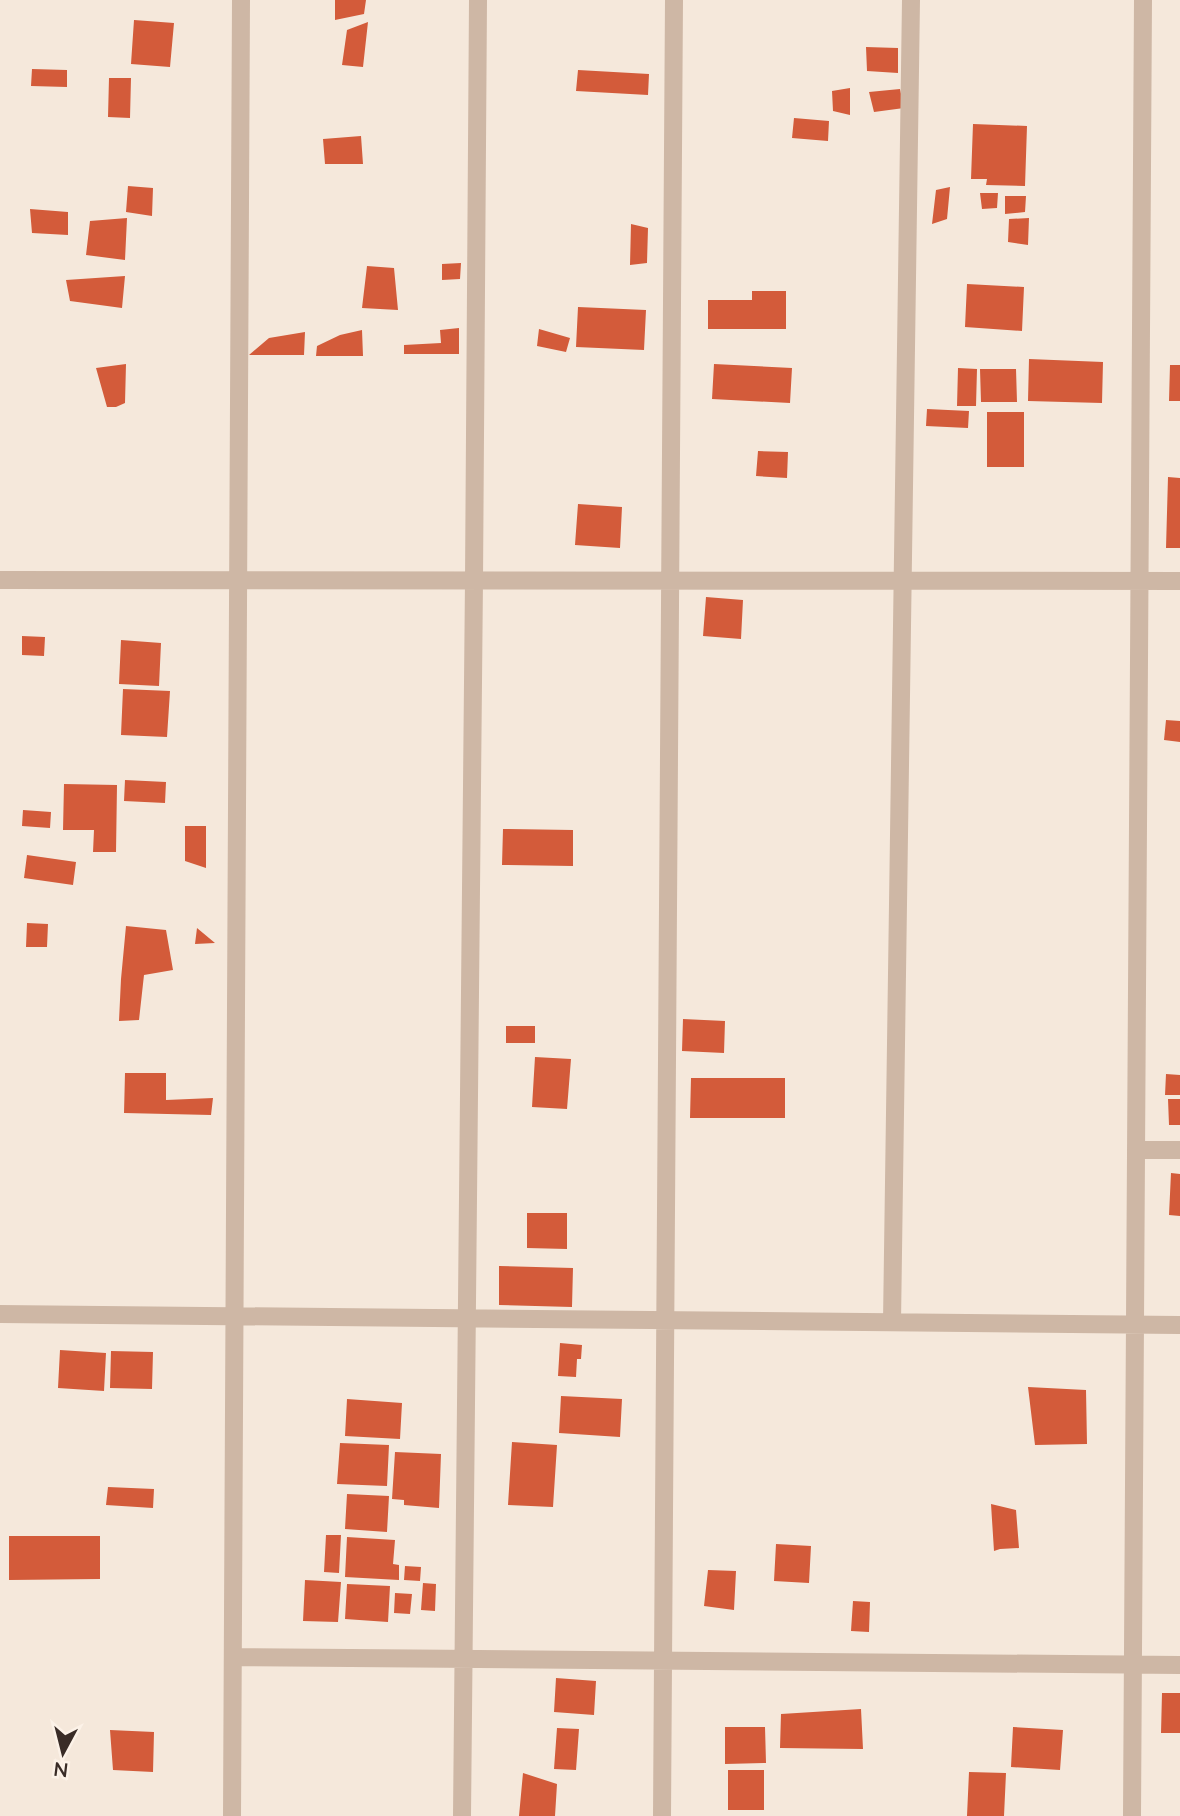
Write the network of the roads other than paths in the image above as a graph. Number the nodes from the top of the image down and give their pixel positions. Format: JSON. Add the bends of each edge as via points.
{"nodes":[{"id":1,"x":241,"y":0,"type":"edge"},
{"id":2,"x":478,"y":0,"type":"edge"},
{"id":3,"x":674,"y":0,"type":"edge"},
{"id":4,"x":911,"y":0,"type":"edge"},
{"id":5,"x":1143,"y":0,"type":"edge"},
{"id":6,"x":0,"y":580,"type":"edge"},
{"id":7,"x":238,"y":580,"type":"junction"},
{"id":8,"x":474,"y":580,"type":"junction"},
{"id":9,"x":670,"y":580,"type":"junction"},
{"id":10,"x":903,"y":580,"type":"junction"},
{"id":11,"x":1140,"y":581,"type":"junction"},
{"id":12,"x":1180,"y":581,"type":"edge"},
{"id":13,"x":1136,"y":1150,"type":"junction"},
{"id":14,"x":1180,"y":1150,"type":"edge"},
{"id":15,"x":0,"y":1314,"type":"edge"},
{"id":16,"x":234,"y":1316,"type":"junction"},
{"id":17,"x":467,"y":1318,"type":"junction"},
{"id":18,"x":665,"y":1319,"type":"junction"},
{"id":19,"x":892,"y":1322,"type":"junction"},
{"id":20,"x":1135,"y":1325,"type":"junction"},
{"id":21,"x":1180,"y":1325,"type":"edge"},
{"id":22,"x":233,"y":1657,"type":"junction"},
{"id":23,"x":464,"y":1658,"type":"junction"},
{"id":24,"x":663,"y":1660,"type":"junction"},
{"id":25,"x":1133,"y":1665,"type":"junction"},
{"id":26,"x":1180,"y":1665,"type":"edge"},
{"id":27,"x":232,"y":1816,"type":"edge"},
{"id":28,"x":462,"y":1816,"type":"edge"},
{"id":29,"x":662,"y":1816,"type":"edge"},
{"id":30,"x":1132,"y":1816,"type":"edge"}],
"edges":[{"from":1,"to":7,"type":"street"},
{"from":2,"to":8,"type":"street"},
{"from":3,"to":9,"type":"street"},
{"from":4,"to":10,"type":"street"},
{"from":5,"to":11,"type":"street"},
{"from":6,"to":7,"type":"street"},
{"from":7,"to":8,"type":"street"},
{"from":7,"to":16,"type":"street"},
{"from":8,"to":9,"type":"street"},
{"from":8,"to":17,"type":"street"},
{"from":9,"to":10,"type":"street"},
{"from":9,"to":18,"type":"street"},
{"from":10,"to":11,"type":"street"},
{"from":10,"to":19,"type":"street"},
{"from":11,"to":12,"type":"street"},
{"from":11,"to":13,"type":"street"},
{"from":13,"to":14,"type":"street"},
{"from":13,"to":20,"type":"street"},
{"from":15,"to":16,"type":"street"},
{"from":16,"to":17,"type":"street"},
{"from":16,"to":22,"type":"street"},
{"from":17,"to":18,"type":"street"},
{"from":17,"to":23,"type":"street"},
{"from":18,"to":19,"type":"street"},
{"from":18,"to":24,"type":"street"},
{"from":19,"to":20,"type":"street"},
{"from":20,"to":21,"type":"street"},
{"from":20,"to":25,"type":"street"},
{"from":22,"to":23,"type":"street"},
{"from":22,"to":27,"type":"street"},
{"from":23,"to":24,"type":"street"},
{"from":23,"to":28,"type":"street"},
{"from":24,"to":25,"type":"street"},
{"from":24,"to":29,"type":"street"},
{"from":25,"to":26,"type":"street"},
{"from":25,"to":30,"type":"street"}]}
